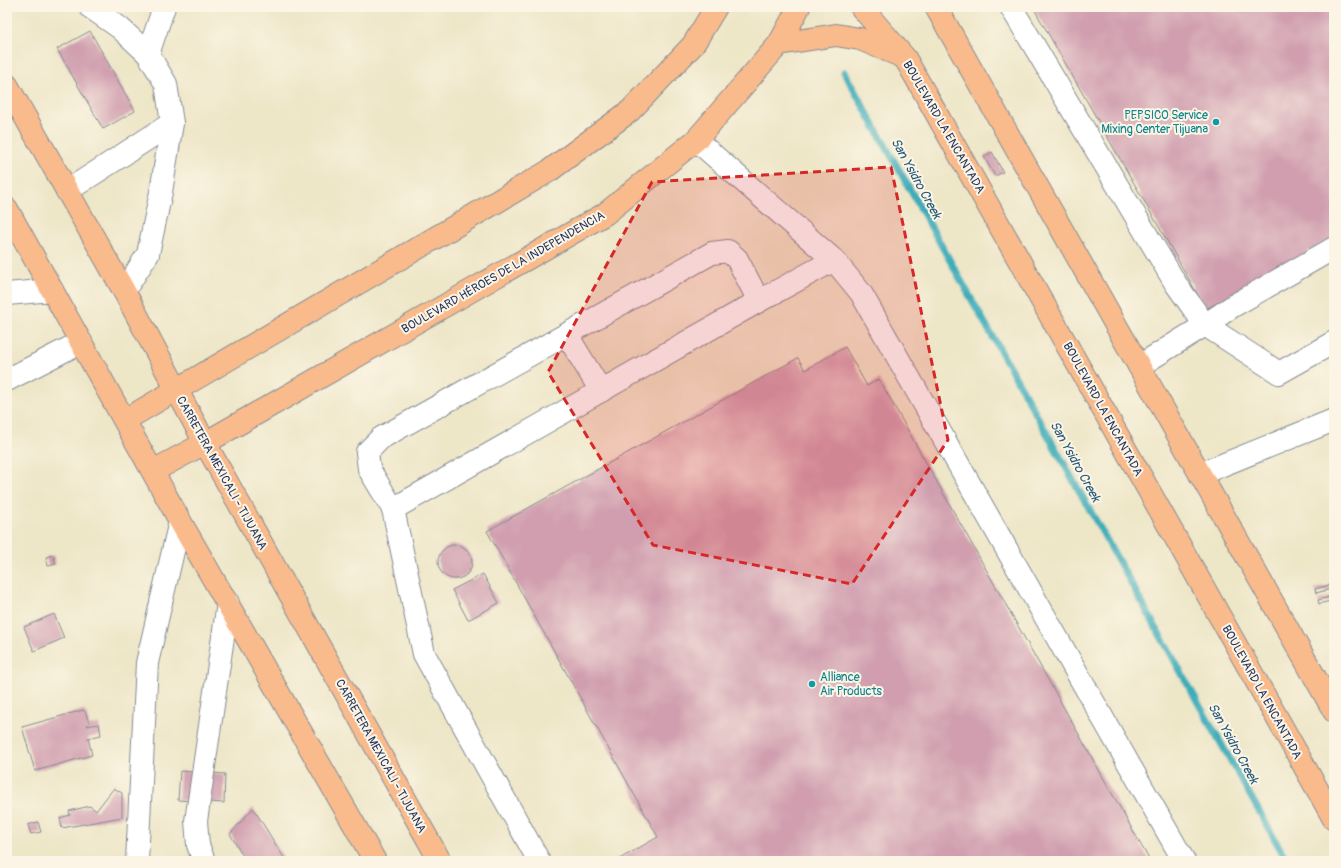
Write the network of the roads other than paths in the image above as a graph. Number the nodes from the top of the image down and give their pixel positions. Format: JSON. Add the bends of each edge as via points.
{"nodes":[{"id":1,"x":90,"y":7,"type":"edge"},
{"id":2,"x":164,"y":7,"type":"edge"},
{"id":3,"x":716,"y":7,"type":"edge"},
{"id":4,"x":799,"y":7,"type":"edge"},
{"id":5,"x":861,"y":7,"type":"edge"},
{"id":6,"x":936,"y":7,"type":"edge"},
{"id":7,"x":1011,"y":7,"type":"edge"},
{"id":8,"x":779,"y":44,"type":"junction"},
{"id":9,"x":148,"y":54,"type":"junction"},
{"id":10,"x":905,"y":58,"type":"junction"},
{"id":11,"x":7,"y":84,"type":"edge"},
{"id":12,"x":172,"y":123,"type":"junction"},
{"id":13,"x":696,"y":140,"type":"junction"},
{"id":14,"x":68,"y":191,"type":"junction"},
{"id":15,"x":7,"y":209,"type":"edge"},
{"id":16,"x":1334,"y":248,"type":"edge"},
{"id":17,"x":834,"y":260,"type":"junction"},
{"id":18,"x":52,"y":290,"type":"junction"},
{"id":19,"x":124,"y":291,"type":"junction"},
{"id":20,"x":7,"y":294,"type":"edge"},
{"id":21,"x":759,"y":301,"type":"junction"},
{"id":22,"x":1205,"y":326,"type":"junction"},
{"id":23,"x":566,"y":335,"type":"junction"},
{"id":24,"x":82,"y":342,"type":"junction"},
{"id":25,"x":1334,"y":342,"type":"edge"},
{"id":26,"x":1138,"y":366,"type":"junction"},
{"id":27,"x":7,"y":380,"type":"edge"},
{"id":28,"x":176,"y":390,"type":"junction"},
{"id":29,"x":601,"y":391,"type":"junction"},
{"id":30,"x":125,"y":420,"type":"junction"},
{"id":31,"x":1334,"y":421,"type":"edge"},
{"id":32,"x":205,"y":443,"type":"junction"},
{"id":33,"x":153,"y":471,"type":"junction"},
{"id":34,"x":1200,"y":474,"type":"junction"},
{"id":35,"x":393,"y":508,"type":"junction"},
{"id":36,"x":180,"y":521,"type":"junction"},
{"id":37,"x":228,"y":603,"type":"junction"},
{"id":38,"x":1334,"y":711,"type":"edge"},
{"id":39,"x":1334,"y":819,"type":"edge"},
{"id":40,"x":137,"y":861,"type":"edge"},
{"id":41,"x":204,"y":861,"type":"edge"},
{"id":42,"x":375,"y":861,"type":"edge"},
{"id":43,"x":440,"y":861,"type":"edge"},
{"id":44,"x":539,"y":861,"type":"edge"},
{"id":45,"x":1184,"y":861,"type":"edge"}],
"edges":[{"from":1,"to":9,"type":"street","via":[[120,28]]},
{"from":2,"to":9,"type":"street"},
{"from":3,"to":28,"type":"main road","via":[[693,45],[630,111],[549,172]]},
{"from":4,"to":8,"type":"main road","name":"BOULEVARD HÉROES DE LA INDEPENDENCIA"},
{"from":5,"to":10,"type":"main road","name":"BOULEVARD LA ENCANTADA"},
{"from":6,"to":26,"type":"main road"},
{"from":7,"to":22,"type":"street","via":[[1176,284]]},
{"from":8,"to":10,"type":"main road","via":[[836,35],[860,39]]},
{"from":8,"to":13,"type":"main road","name":"BOULEVARD HÉROES DE LA INDEPENDENCIA"},
{"from":9,"to":12,"type":"street","via":[[166,84]]},
{"from":10,"to":39,"type":"main road","name":"BOULEVARD LA ENCANTADA"},
{"from":11,"to":14,"type":"main road","name":"CARRETERA MEXICALI - TIJUANA"},
{"from":12,"to":14,"type":"street"},
{"from":12,"to":19,"type":"street","via":[[148,254]]},
{"from":13,"to":17,"type":"street"},
{"from":13,"to":32,"type":"main road","name":"BOULEVARD HÉROES DE LA INDEPENDENCIA","via":[[605,214]]},
{"from":14,"to":19,"type":"main road","name":"CARRETERA MEXICALI - TIJUANA"},
{"from":15,"to":18,"type":"main road"},
{"from":16,"to":22,"type":"street","via":[[1234,306]]},
{"from":17,"to":21,"type":"street"},
{"from":17,"to":45,"type":"street","via":[[862,293]]},
{"from":18,"to":20,"type":"street"},
{"from":18,"to":24,"type":"main road"},
{"from":19,"to":28,"type":"main road","name":"CARRETERA MEXICALI - TIJUANA"},
{"from":21,"to":23,"type":"street","via":[[737,259],[728,251],[712,253]]},
{"from":21,"to":29,"type":"street"},
{"from":22,"to":25,"type":"street","via":[[1279,373]]},
{"from":22,"to":26,"type":"street"},
{"from":23,"to":29,"type":"street"},
{"from":23,"to":35,"type":"street","via":[[381,438],[367,452],[369,469]]},
{"from":24,"to":27,"type":"street"},
{"from":24,"to":30,"type":"main road"},
{"from":26,"to":34,"type":"main road"},
{"from":28,"to":30,"type":"main road"},
{"from":28,"to":32,"type":"main road","name":"CARRETERA MEXICALI - TIJUANA"},
{"from":29,"to":35,"type":"street"},
{"from":30,"to":33,"type":"main road"},
{"from":31,"to":34,"type":"street"},
{"from":32,"to":33,"type":"main road","name":"BOULEVARD HÉROES DE LA INDEPENDENCIA"},
{"from":32,"to":43,"type":"main road","name":"CARRETERA MEXICALI - TIJUANA"},
{"from":33,"to":36,"type":"main road"},
{"from":34,"to":38,"type":"main road"},
{"from":35,"to":44,"type":"street","via":[[424,654]]},
{"from":36,"to":37,"type":"main road"},
{"from":36,"to":40,"type":"street","via":[[147,663]]},
{"from":37,"to":41,"type":"street","via":[[196,821],[198,845]]},
{"from":37,"to":42,"type":"main road"}]}
